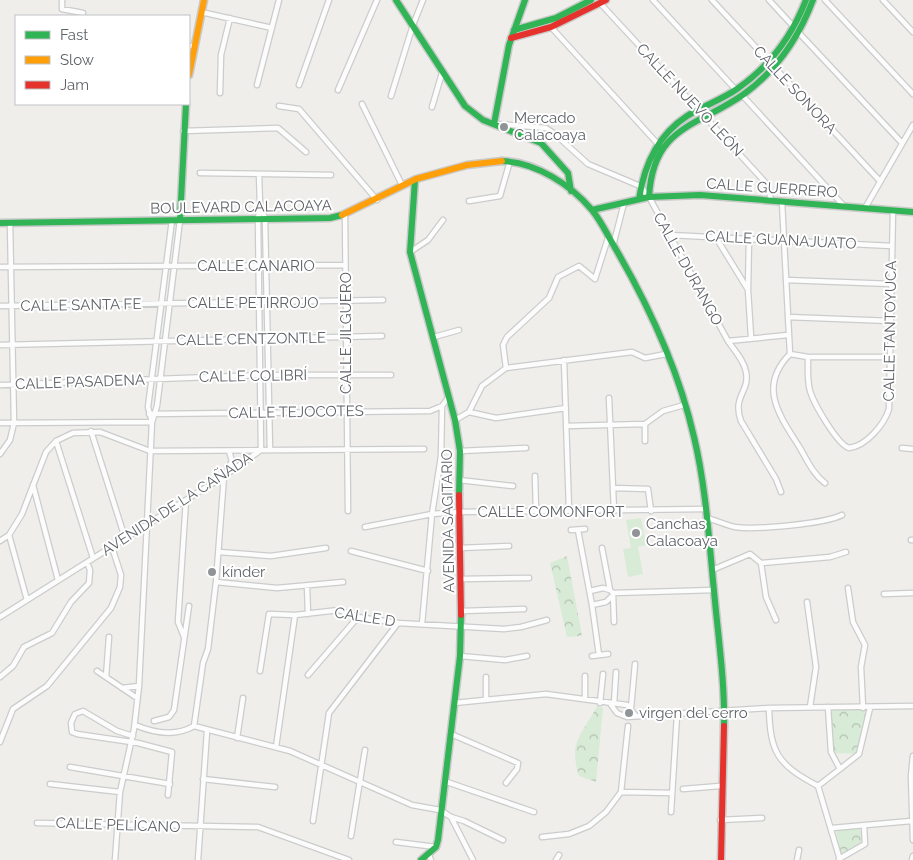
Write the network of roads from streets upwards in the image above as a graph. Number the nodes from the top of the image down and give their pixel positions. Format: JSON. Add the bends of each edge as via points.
{"nodes":[{"id":1,"x":62,"y":0,"type":"edge"},
{"id":2,"x":204,"y":0,"type":"edge"},
{"id":3,"x":279,"y":0,"type":"edge"},
{"id":4,"x":329,"y":0,"type":"edge"},
{"id":5,"x":377,"y":0,"type":"edge"},
{"id":6,"x":396,"y":0,"type":"edge"},
{"id":7,"x":423,"y":0,"type":"edge"},
{"id":8,"x":525,"y":0,"type":"edge"},
{"id":9,"x":591,"y":0,"type":"edge"},
{"id":10,"x":653,"y":0,"type":"edge"},
{"id":11,"x":712,"y":0,"type":"edge"},
{"id":12,"x":769,"y":0,"type":"edge"},
{"id":13,"x":806,"y":0,"type":"edge"},
{"id":14,"x":814,"y":0,"type":"edge"},
{"id":15,"x":824,"y":0,"type":"edge"},
{"id":16,"x":883,"y":0,"type":"edge"},
{"id":17,"x":603,"y":2,"type":"edge"},
{"id":18,"x":201,"y":12,"type":"junction"},
{"id":19,"x":82,"y":15,"type":"edge"},
{"id":20,"x":230,"y":18,"type":"junction"},
{"id":21,"x":413,"y":25,"type":"junction"},
{"id":22,"x":551,"y":26,"type":"junction"},
{"id":23,"x":794,"y":27,"type":"junction"},
{"id":24,"x":272,"y":28,"type":"junction"},
{"id":25,"x":514,"y":30,"type":"junction"},
{"id":26,"x":913,"y":32,"type":"edge"},
{"id":27,"x":800,"y":34,"type":"junction"},
{"id":28,"x":511,"y":38,"type":"junction"},
{"id":29,"x":191,"y":46,"type":"edge"},
{"id":30,"x":190,"y":58,"type":"edge"},
{"id":31,"x":769,"y":62,"type":"junction"},
{"id":32,"x":774,"y":67,"type":"junction"},
{"id":33,"x":442,"y":73,"type":"junction"},
{"id":34,"x":299,"y":85,"type":"dead end"},
{"id":35,"x":257,"y":86,"type":"dead end"},
{"id":36,"x":338,"y":90,"type":"dead end"},
{"id":37,"x":736,"y":90,"type":"junction"},
{"id":38,"x":220,"y":93,"type":"dead end"},
{"id":39,"x":913,"y":94,"type":"edge"},
{"id":40,"x":742,"y":95,"type":"junction"},
{"id":41,"x":391,"y":96,"type":"dead end"},
{"id":42,"x":362,"y":104,"type":"dead end"},
{"id":43,"x":186,"y":105,"type":"edge"},
{"id":44,"x":280,"y":106,"type":"dead end"},
{"id":45,"x":432,"y":107,"type":"dead end"},
{"id":46,"x":699,"y":109,"type":"junction"},
{"id":47,"x":704,"y":114,"type":"junction"},
{"id":48,"x":494,"y":124,"type":"junction"},
{"id":49,"x":913,"y":125,"type":"edge"},
{"id":50,"x":183,"y":131,"type":"junction"},
{"id":51,"x":657,"y":143,"type":"junction"},
{"id":52,"x":902,"y":143,"type":"junction"},
{"id":53,"x":306,"y":152,"type":"dead end"},
{"id":54,"x":510,"y":161,"type":"junction"},
{"id":55,"x":200,"y":173,"type":"dead end"},
{"id":56,"x":259,"y":174,"type":"junction"},
{"id":57,"x":331,"y":175,"type":"dead end"},
{"id":58,"x":416,"y":180,"type":"junction"},
{"id":59,"x":879,"y":180,"type":"junction"},
{"id":60,"x":402,"y":185,"type":"junction"},
{"id":61,"x":640,"y":186,"type":"junction"},
{"id":62,"x":571,"y":191,"type":"junction"},
{"id":63,"x":649,"y":197,"type":"junction"},
{"id":64,"x":639,"y":199,"type":"junction"},
{"id":65,"x":377,"y":200,"type":"junction"},
{"id":66,"x":470,"y":201,"type":"dead end"},
{"id":67,"x":770,"y":201,"type":"junction"},
{"id":68,"x":782,"y":202,"type":"junction"},
{"id":69,"x":624,"y":203,"type":"junction"},
{"id":70,"x":844,"y":206,"type":"junction"},
{"id":71,"x":865,"y":208,"type":"junction"},
{"id":72,"x":179,"y":210,"type":"junction"},
{"id":73,"x":592,"y":210,"type":"junction"},
{"id":74,"x":893,"y":210,"type":"junction"},
{"id":75,"x":913,"y":212,"type":"edge"},
{"id":76,"x":345,"y":216,"type":"junction"},
{"id":77,"x":172,"y":220,"type":"junction"},
{"id":78,"x":180,"y":220,"type":"junction"},
{"id":79,"x":262,"y":220,"type":"junction"},
{"id":80,"x":443,"y":220,"type":"dead end"},
{"id":81,"x":0,"y":223,"type":"edge"},
{"id":82,"x":10,"y":223,"type":"junction"},
{"id":83,"x":670,"y":235,"type":"junction"},
{"id":84,"x":715,"y":236,"type":"junction"},
{"id":85,"x":608,"y":238,"type":"junction"},
{"id":86,"x":749,"y":238,"type":"junction"},
{"id":87,"x":783,"y":242,"type":"junction"},
{"id":88,"x":613,"y":246,"type":"junction"},
{"id":89,"x":892,"y":246,"type":"junction"},
{"id":90,"x":410,"y":252,"type":"junction"},
{"id":91,"x":345,"y":265,"type":"junction"},
{"id":92,"x":166,"y":266,"type":"junction"},
{"id":93,"x":175,"y":266,"type":"junction"},
{"id":94,"x":258,"y":266,"type":"junction"},
{"id":95,"x":266,"y":266,"type":"junction"},
{"id":96,"x":0,"y":267,"type":"edge"},
{"id":97,"x":11,"y":267,"type":"junction"},
{"id":98,"x":786,"y":280,"type":"junction"},
{"id":99,"x":892,"y":284,"type":"junction"},
{"id":100,"x":748,"y":290,"type":"junction"},
{"id":101,"x":383,"y":300,"type":"dead end"},
{"id":102,"x":345,"y":302,"type":"junction"},
{"id":103,"x":161,"y":303,"type":"junction"},
{"id":104,"x":170,"y":303,"type":"junction"},
{"id":105,"x":259,"y":303,"type":"junction"},
{"id":106,"x":267,"y":303,"type":"junction"},
{"id":107,"x":0,"y":306,"type":"edge"},
{"id":108,"x":12,"y":306,"type":"junction"},
{"id":109,"x":788,"y":317,"type":"junction"},
{"id":110,"x":891,"y":321,"type":"junction"},
{"id":111,"x":460,"y":330,"type":"dead end"},
{"id":112,"x":788,"y":335,"type":"junction"},
{"id":113,"x":382,"y":336,"type":"dead end"},
{"id":114,"x":434,"y":337,"type":"junction"},
{"id":115,"x":751,"y":337,"type":"junction"},
{"id":116,"x":346,"y":338,"type":"junction"},
{"id":117,"x":260,"y":339,"type":"junction"},
{"id":118,"x":268,"y":339,"type":"junction"},
{"id":119,"x":165,"y":341,"type":"junction"},
{"id":120,"x":728,"y":341,"type":"junction"},
{"id":121,"x":156,"y":342,"type":"junction"},
{"id":122,"x":0,"y":345,"type":"edge"},
{"id":123,"x":12,"y":345,"type":"junction"},
{"id":124,"x":666,"y":354,"type":"junction"},
{"id":125,"x":790,"y":354,"type":"junction"},
{"id":126,"x":808,"y":356,"type":"junction"},
{"id":127,"x":891,"y":357,"type":"junction"},
{"id":128,"x":564,"y":360,"type":"junction"},
{"id":129,"x":506,"y":368,"type":"junction"},
{"id":130,"x":346,"y":375,"type":"junction"},
{"id":131,"x":391,"y":375,"type":"dead end"},
{"id":132,"x":260,"y":376,"type":"junction"},
{"id":133,"x":268,"y":376,"type":"junction"},
{"id":134,"x":160,"y":378,"type":"junction"},
{"id":135,"x":151,"y":380,"type":"junction"},
{"id":136,"x":0,"y":385,"type":"edge"},
{"id":137,"x":13,"y":385,"type":"junction"},
{"id":138,"x":448,"y":398,"type":"junction"},
{"id":139,"x":609,"y":398,"type":"dead end"},
{"id":140,"x":684,"y":405,"type":"junction"},
{"id":141,"x":442,"y":406,"type":"junction"},
{"id":142,"x":566,"y":408,"type":"junction"},
{"id":143,"x":346,"y":411,"type":"junction"},
{"id":144,"x":260,"y":412,"type":"junction"},
{"id":145,"x":269,"y":412,"type":"junction"},
{"id":146,"x":468,"y":412,"type":"junction"},
{"id":147,"x":149,"y":414,"type":"junction"},
{"id":148,"x":155,"y":414,"type":"junction"},
{"id":149,"x":455,"y":420,"type":"junction"},
{"id":150,"x":152,"y":422,"type":"junction"},
{"id":151,"x":0,"y":423,"type":"edge"},
{"id":152,"x":14,"y":423,"type":"junction"},
{"id":153,"x":611,"y":424,"type":"junction"},
{"id":154,"x":645,"y":424,"type":"junction"},
{"id":155,"x":566,"y":426,"type":"junction"},
{"id":156,"x":91,"y":431,"type":"junction"},
{"id":157,"x":56,"y":440,"type":"junction"},
{"id":158,"x":645,"y":441,"type":"dead end"},
{"id":159,"x":526,"y":448,"type":"dead end"},
{"id":160,"x":902,"y":448,"type":"dead end"},
{"id":161,"x":424,"y":449,"type":"dead end"},
{"id":162,"x":913,"y":449,"type":"edge"},
{"id":163,"x":261,"y":450,"type":"junction"},
{"id":164,"x":270,"y":450,"type":"junction"},
{"id":165,"x":346,"y":450,"type":"junction"},
{"id":166,"x":150,"y":451,"type":"junction"},
{"id":167,"x":228,"y":451,"type":"junction"},
{"id":168,"x":460,"y":451,"type":"junction"},
{"id":169,"x":0,"y":454,"type":"edge"},
{"id":170,"x":224,"y":476,"type":"junction"},
{"id":171,"x":534,"y":476,"type":"dead end"},
{"id":172,"x":459,"y":480,"type":"junction"},
{"id":173,"x":825,"y":483,"type":"dead end"},
{"id":174,"x":33,"y":485,"type":"junction"},
{"id":175,"x":513,"y":486,"type":"dead end"},
{"id":176,"x":613,"y":488,"type":"junction"},
{"id":177,"x":780,"y":492,"type":"dead end"},
{"id":178,"x":186,"y":500,"type":"junction"},
{"id":179,"x":704,"y":509,"type":"junction"},
{"id":180,"x":536,"y":510,"type":"junction"},
{"id":181,"x":569,"y":510,"type":"junction"},
{"id":182,"x":348,"y":511,"type":"dead end"},
{"id":183,"x":614,"y":511,"type":"junction"},
{"id":184,"x":458,"y":512,"type":"junction"},
{"id":185,"x":651,"y":512,"type":"junction"},
{"id":186,"x":432,"y":514,"type":"junction"},
{"id":187,"x":842,"y":516,"type":"dead end"},
{"id":188,"x":706,"y":518,"type":"junction"},
{"id":189,"x":148,"y":523,"type":"junction"},
{"id":190,"x":365,"y":527,"type":"dead end"},
{"id":191,"x":585,"y":529,"type":"dead end"},
{"id":192,"x":571,"y":530,"type":"dead end"},
{"id":193,"x":578,"y":530,"type":"junction"},
{"id":194,"x":9,"y":535,"type":"junction"},
{"id":195,"x":125,"y":538,"type":"junction"},
{"id":196,"x":0,"y":541,"type":"edge"},
{"id":197,"x":509,"y":546,"type":"dead end"},
{"id":198,"x":112,"y":547,"type":"junction"},
{"id":199,"x":326,"y":548,"type":"dead end"},
{"id":200,"x":460,"y":548,"type":"junction"},
{"id":201,"x":602,"y":548,"type":"dead end"},
{"id":202,"x":351,"y":551,"type":"dead end"},
{"id":203,"x":219,"y":552,"type":"junction"},
{"id":204,"x":846,"y":552,"type":"dead end"},
{"id":205,"x":93,"y":558,"type":"junction"},
{"id":206,"x":87,"y":562,"type":"junction"},
{"id":207,"x":761,"y":563,"type":"junction"},
{"id":208,"x":712,"y":570,"type":"junction"},
{"id":209,"x":428,"y":571,"type":"junction"},
{"id":210,"x":529,"y":578,"type":"dead end"},
{"id":211,"x":461,"y":579,"type":"junction"},
{"id":212,"x":58,"y":580,"type":"junction"},
{"id":213,"x":216,"y":582,"type":"junction"},
{"id":214,"x":343,"y":582,"type":"dead end"},
{"id":215,"x":307,"y":586,"type":"junction"},
{"id":216,"x":848,"y":588,"type":"dead end"},
{"id":217,"x":714,"y":590,"type":"junction"},
{"id":218,"x":590,"y":591,"type":"junction"},
{"id":219,"x":913,"y":592,"type":"edge"},
{"id":220,"x":611,"y":593,"type":"junction"},
{"id":221,"x":884,"y":594,"type":"dead end"},
{"id":222,"x":27,"y":600,"type":"junction"},
{"id":223,"x":807,"y":602,"type":"dead end"},
{"id":224,"x":592,"y":605,"type":"junction"},
{"id":225,"x":189,"y":606,"type":"dead end"},
{"id":226,"x":524,"y":610,"type":"dead end"},
{"id":227,"x":462,"y":611,"type":"junction"},
{"id":228,"x":308,"y":614,"type":"junction"},
{"id":229,"x":296,"y":615,"type":"junction"},
{"id":230,"x":0,"y":617,"type":"edge"},
{"id":231,"x":358,"y":617,"type":"junction"},
{"id":232,"x":547,"y":620,"type":"dead end"},
{"id":233,"x":776,"y":620,"type":"dead end"},
{"id":234,"x":614,"y":622,"type":"dead end"},
{"id":235,"x":398,"y":624,"type":"junction"},
{"id":236,"x":422,"y":624,"type":"junction"},
{"id":237,"x":462,"y":626,"type":"junction"},
{"id":238,"x":109,"y":637,"type":"dead end"},
{"id":239,"x":184,"y":637,"type":"junction"},
{"id":240,"x":608,"y":654,"type":"dead end"},
{"id":241,"x":599,"y":655,"type":"junction"},
{"id":242,"x":460,"y":656,"type":"junction"},
{"id":243,"x":527,"y":656,"type":"dead end"},
{"id":244,"x":592,"y":656,"type":"dead end"},
{"id":245,"x":634,"y":664,"type":"dead end"},
{"id":246,"x":97,"y":671,"type":"dead end"},
{"id":247,"x":260,"y":671,"type":"dead end"},
{"id":248,"x":616,"y":672,"type":"dead end"},
{"id":249,"x":603,"y":674,"type":"dead end"},
{"id":250,"x":308,"y":675,"type":"dead end"},
{"id":251,"x":585,"y":676,"type":"dead end"},
{"id":252,"x":0,"y":677,"type":"edge"},
{"id":253,"x":106,"y":677,"type":"junction"},
{"id":254,"x":486,"y":677,"type":"dead end"},
{"id":255,"x":139,"y":686,"type":"junction"},
{"id":256,"x":122,"y":688,"type":"junction"},
{"id":257,"x":137,"y":698,"type":"junction"},
{"id":258,"x":243,"y":698,"type":"dead end"},
{"id":259,"x":585,"y":699,"type":"junction"},
{"id":260,"x":486,"y":700,"type":"junction"},
{"id":261,"x":454,"y":703,"type":"junction"},
{"id":262,"x":600,"y":703,"type":"junction"},
{"id":263,"x":612,"y":704,"type":"junction"},
{"id":264,"x":913,"y":706,"type":"edge"},
{"id":265,"x":810,"y":707,"type":"junction"},
{"id":266,"x":828,"y":707,"type":"junction"},
{"id":267,"x":631,"y":708,"type":"junction"},
{"id":268,"x":769,"y":708,"type":"junction"},
{"id":269,"x":863,"y":708,"type":"junction"},
{"id":270,"x":870,"y":708,"type":"junction"},
{"id":271,"x":725,"y":710,"type":"junction"},
{"id":272,"x":635,"y":715,"type":"junction"},
{"id":273,"x":678,"y":715,"type":"junction"},
{"id":274,"x":154,"y":721,"type":"dead end"},
{"id":275,"x":135,"y":725,"type":"junction"},
{"id":276,"x":628,"y":726,"type":"dead end"},
{"id":277,"x":196,"y":727,"type":"junction"},
{"id":278,"x":207,"y":731,"type":"junction"},
{"id":279,"x":450,"y":734,"type":"junction"},
{"id":280,"x":237,"y":738,"type":"junction"},
{"id":281,"x":132,"y":739,"type":"junction"},
{"id":282,"x":0,"y":742,"type":"edge"},
{"id":283,"x":276,"y":747,"type":"junction"},
{"id":284,"x":365,"y":750,"type":"dead end"},
{"id":285,"x":913,"y":756,"type":"edge"},
{"id":286,"x":321,"y":764,"type":"junction"},
{"id":287,"x":70,"y":767,"type":"dead end"},
{"id":288,"x":840,"y":769,"type":"junction"},
{"id":289,"x":124,"y":774,"type":"junction"},
{"id":290,"x":203,"y":779,"type":"junction"},
{"id":291,"x":444,"y":780,"type":"junction"},
{"id":292,"x":360,"y":781,"type":"junction"},
{"id":293,"x":506,"y":783,"type":"dead end"},
{"id":294,"x":50,"y":784,"type":"dead end"},
{"id":295,"x":170,"y":784,"type":"junction"},
{"id":296,"x":720,"y":786,"type":"junction"},
{"id":297,"x":818,"y":786,"type":"junction"},
{"id":298,"x":275,"y":787,"type":"dead end"},
{"id":299,"x":684,"y":789,"type":"dead end"},
{"id":300,"x":120,"y":792,"type":"junction"},
{"id":301,"x":621,"y":792,"type":"junction"},
{"id":302,"x":672,"y":793,"type":"junction"},
{"id":303,"x":168,"y":795,"type":"dead end"},
{"id":304,"x":440,"y":810,"type":"junction"},
{"id":305,"x":534,"y":812,"type":"dead end"},
{"id":306,"x":671,"y":812,"type":"dead end"},
{"id":307,"x":451,"y":817,"type":"junction"},
{"id":308,"x":762,"y":818,"type":"dead end"},
{"id":309,"x":720,"y":820,"type":"junction"},
{"id":310,"x":313,"y":821,"type":"dead end"},
{"id":311,"x":911,"y":821,"type":"junction"},
{"id":312,"x":38,"y":823,"type":"dead end"},
{"id":313,"x":117,"y":824,"type":"junction"},
{"id":314,"x":864,"y":826,"type":"junction"},
{"id":315,"x":199,"y":828,"type":"junction"},
{"id":316,"x":832,"y":828,"type":"junction"},
{"id":317,"x":351,"y":836,"type":"dead end"},
{"id":318,"x":542,"y":837,"type":"dead end"},
{"id":319,"x":503,"y":840,"type":"dead end"},
{"id":320,"x":913,"y":840,"type":"edge"},
{"id":321,"x":396,"y":842,"type":"dead end"},
{"id":322,"x":436,"y":847,"type":"junction"},
{"id":323,"x":799,"y":850,"type":"dead end"},
{"id":324,"x":913,"y":856,"type":"edge"},
{"id":325,"x":430,"y":858,"type":"edge"},
{"id":326,"x":115,"y":860,"type":"edge"},
{"id":327,"x":198,"y":860,"type":"edge"},
{"id":328,"x":349,"y":860,"type":"edge"},
{"id":329,"x":421,"y":860,"type":"edge"},
{"id":330,"x":473,"y":860,"type":"edge"},
{"id":331,"x":721,"y":860,"type":"edge"},
{"id":332,"x":797,"y":860,"type":"edge"},
{"id":333,"x":839,"y":860,"type":"edge"},
{"id":334,"x":912,"y":860,"type":"edge"}],
"edges":[{"from":1,"to":19,"type":"street","via":[[62,9]]},
{"from":2,"to":18,"type":"street"},
{"from":3,"to":24,"type":"street"},
{"from":4,"to":34,"type":"street"},
{"from":5,"to":36,"type":"street"},
{"from":6,"to":21,"type":"street"},
{"from":7,"to":21,"type":"street"},
{"from":8,"to":25,"type":"street"},
{"from":9,"to":25,"type":"street","via":[[556,18]]},
{"from":10,"to":37,"type":"street"},
{"from":11,"to":31,"type":"street","name":"CALLE SONORA"},
{"from":12,"to":23,"type":"street"},
{"from":13,"to":23,"type":"street"},
{"from":14,"to":27,"type":"street"},
{"from":15,"to":39,"type":"street"},
{"from":16,"to":26,"type":"street"},
{"from":17,"to":22,"type":"street"},
{"from":17,"to":46,"type":"street","name":"CALLE NUEVO LEÓN"},
{"from":18,"to":20,"type":"street"},
{"from":18,"to":29,"type":"street"},
{"from":20,"to":24,"type":"street"},
{"from":20,"to":38,"type":"street","via":[[221,55]]},
{"from":21,"to":33,"type":"street"},
{"from":21,"to":41,"type":"street"},
{"from":22,"to":28,"type":"street"},
{"from":22,"to":51,"type":"street"},
{"from":23,"to":31,"type":"street"},
{"from":24,"to":35,"type":"street"},
{"from":25,"to":28,"type":"street"},
{"from":27,"to":32,"type":"street"},
{"from":27,"to":52,"type":"street"},
{"from":28,"to":48,"type":"street"},
{"from":29,"to":30,"type":"street"},
{"from":31,"to":32,"type":"street","name":"CALLE SONORA"},
{"from":31,"to":37,"type":"street"},
{"from":32,"to":40,"type":"street"},
{"from":32,"to":59,"type":"street","name":"CALLE SONORA"},
{"from":33,"to":45,"type":"street"},
{"from":33,"to":48,"type":"street","via":[[470,112]]},
{"from":37,"to":46,"type":"street"},
{"from":40,"to":47,"type":"street"},
{"from":40,"to":70,"type":"street"},
{"from":42,"to":60,"type":"street"},
{"from":43,"to":50,"type":"street"},
{"from":44,"to":65,"type":"street","via":[[299,109]]},
{"from":46,"to":47,"type":"street","name":"CALLE NUEVO LEÓN"},
{"from":46,"to":51,"type":"street","via":[[681,119]]},
{"from":47,"to":63,"type":"street","via":[[686,125],[663,148],[651,173]]},
{"from":47,"to":67,"type":"street","name":"CALLE NUEVO LEÓN","via":[[765,182]]},
{"from":48,"to":61,"type":"street","via":[[546,128],[588,164]]},
{"from":48,"to":62,"type":"street","via":[[541,143],[568,173]]},
{"from":49,"to":52,"type":"street"},
{"from":50,"to":53,"type":"street","via":[[278,128]]},
{"from":50,"to":72,"type":"street"},
{"from":51,"to":61,"type":"street"},
{"from":52,"to":59,"type":"street"},
{"from":54,"to":58,"type":"street","name":"BOULEVARD CALACOAYA","via":[[468,165]]},
{"from":54,"to":62,"type":"street","name":"BOULEVARD CALACOAYA","via":[[539,171]]},
{"from":54,"to":66,"type":"street","via":[[500,196]]},
{"from":55,"to":56,"type":"street"},
{"from":56,"to":57,"type":"street"},
{"from":56,"to":79,"type":"street"},
{"from":58,"to":60,"type":"street","name":"BOULEVARD CALACOAYA"},
{"from":58,"to":90,"type":"street","name":"AVENIDA SAGITARIO"},
{"from":59,"to":71,"type":"street"},
{"from":60,"to":65,"type":"street","name":"BOULEVARD CALACOAYA"},
{"from":61,"to":63,"type":"street","name":"CALLE DURANGO"},
{"from":61,"to":64,"type":"street"},
{"from":62,"to":73,"type":"street","name":"BOULEVARD CALACOAYA"},
{"from":63,"to":64,"type":"street","name":"CALLE GUERRERO"},
{"from":63,"to":67,"type":"street","name":"CALLE GUERRERO","via":[[700,195]]},
{"from":63,"to":83,"type":"street","name":"CALLE DURANGO"},
{"from":64,"to":69,"type":"street","name":"CALLE GUERRERO"},
{"from":65,"to":76,"type":"street","name":"BOULEVARD CALACOAYA"},
{"from":67,"to":68,"type":"street","name":"CALLE GUERRERO"},
{"from":68,"to":70,"type":"street","name":"CALLE GUERRERO"},
{"from":68,"to":87,"type":"street"},
{"from":69,"to":73,"type":"street","name":"CALLE GUERRERO"},
{"from":69,"to":88,"type":"street"},
{"from":70,"to":71,"type":"street","name":"CALLE GUERRERO"},
{"from":71,"to":74,"type":"street","name":"CALLE GUERRERO"},
{"from":72,"to":77,"type":"street"},
{"from":72,"to":78,"type":"street"},
{"from":73,"to":85,"type":"street","name":"BOULEVARD CALACOAYA"},
{"from":74,"to":75,"type":"street","name":"CALLE GUERRERO"},
{"from":74,"to":89,"type":"street","name":"CALLE TANTOYUCA"},
{"from":76,"to":79,"type":"street","name":"BOULEVARD CALACOAYA"},
{"from":76,"to":91,"type":"street","name":"CALLE JILGUERO"},
{"from":77,"to":78,"type":"street","name":"BOULEVARD CALACOAYA"},
{"from":77,"to":82,"type":"street","name":"BOULEVARD CALACOAYA"},
{"from":77,"to":92,"type":"street"},
{"from":78,"to":79,"type":"street","name":"BOULEVARD CALACOAYA"},
{"from":78,"to":93,"type":"street"},
{"from":79,"to":94,"type":"street","name":"AVENIDA DE LA CAÑADA"},
{"from":79,"to":95,"type":"street","name":"AVENIDA DE LA CAÑADA"},
{"from":80,"to":90,"type":"street","via":[[428,240]]},
{"from":81,"to":82,"type":"street","name":"BOULEVARD CALACOAYA"},
{"from":82,"to":97,"type":"street"},
{"from":83,"to":84,"type":"street","name":"CALLE GUANAJUATO"},
{"from":83,"to":120,"type":"street","name":"CALLE DURANGO"},
{"from":84,"to":86,"type":"street","name":"CALLE GUANAJUATO"},
{"from":84,"to":100,"type":"street"},
{"from":85,"to":88,"type":"street","name":"BOULEVARD CALACOAYA"},
{"from":85,"to":129,"type":"street","via":[[595,280],[579,266],[558,278],[550,298],[507,337],[503,345]]},
{"from":86,"to":87,"type":"street","name":"CALLE GUANAJUATO"},
{"from":86,"to":100,"type":"street"},
{"from":87,"to":89,"type":"street","name":"CALLE GUANAJUATO"},
{"from":87,"to":98,"type":"street"},
{"from":88,"to":124,"type":"street","name":"BOULEVARD CALACOAYA","via":[[634,282]]},
{"from":89,"to":99,"type":"street","name":"CALLE TANTOYUCA"},
{"from":90,"to":114,"type":"street","name":"AVENIDA SAGITARIO"},
{"from":91,"to":95,"type":"street","name":"CALLE CANARIO"},
{"from":91,"to":102,"type":"street","name":"CALLE JILGUERO"},
{"from":92,"to":93,"type":"street","name":"CALLE CANARIO"},
{"from":92,"to":97,"type":"street","name":"CALLE CANARIO"},
{"from":92,"to":103,"type":"street"},
{"from":93,"to":94,"type":"street","name":"CALLE CANARIO"},
{"from":93,"to":104,"type":"street"},
{"from":94,"to":95,"type":"street","name":"CALLE CANARIO"},
{"from":94,"to":105,"type":"street","name":"AVENIDA DE LA CAÑADA"},
{"from":95,"to":106,"type":"street","name":"AVENIDA DE LA CAÑADA"},
{"from":96,"to":97,"type":"street","name":"CALLE CANARIO"},
{"from":97,"to":108,"type":"street"},
{"from":98,"to":99,"type":"street"},
{"from":98,"to":109,"type":"street"},
{"from":99,"to":110,"type":"street","name":"CALLE TANTOYUCA"},
{"from":100,"to":115,"type":"street"},
{"from":101,"to":102,"type":"street","name":"CALLE PETIRROJO"},
{"from":102,"to":106,"type":"street","name":"CALLE PETIRROJO"},
{"from":102,"to":116,"type":"street","name":"CALLE JILGUERO"},
{"from":103,"to":104,"type":"street","name":"CALLE PETIRROJO"},
{"from":103,"to":108,"type":"street","name":"CALLE SANTA FE"},
{"from":103,"to":121,"type":"street"},
{"from":104,"to":105,"type":"street","name":"CALLE PETIRROJO"},
{"from":104,"to":119,"type":"street"},
{"from":105,"to":106,"type":"street","name":"CALLE PETIRROJO"},
{"from":105,"to":117,"type":"street","name":"AVENIDA DE LA CAÑADA"},
{"from":106,"to":118,"type":"street","name":"AVENIDA DE LA CAÑADA"},
{"from":107,"to":108,"type":"street","name":"CALLE SANTA FE"},
{"from":108,"to":123,"type":"street"},
{"from":109,"to":110,"type":"street"},
{"from":109,"to":112,"type":"street"},
{"from":110,"to":127,"type":"street","name":"CALLE TANTOYUCA"},
{"from":111,"to":114,"type":"street"},
{"from":112,"to":115,"type":"street"},
{"from":112,"to":125,"type":"street"},
{"from":113,"to":116,"type":"street","name":"CALLE CENTZONTLE"},
{"from":114,"to":138,"type":"street","name":"AVENIDA SAGITARIO"},
{"from":115,"to":120,"type":"street"},
{"from":116,"to":118,"type":"street","name":"CALLE CENTZONTLE"},
{"from":116,"to":130,"type":"street","name":"CALLE JILGUERO"},
{"from":117,"to":118,"type":"street","name":"CALLE CENTZONTLE"},
{"from":117,"to":119,"type":"street","name":"CALLE CENTZONTLE"},
{"from":117,"to":132,"type":"street","name":"AVENIDA DE LA CAÑADA"},
{"from":118,"to":133,"type":"street","name":"AVENIDA DE LA CAÑADA"},
{"from":119,"to":121,"type":"street","name":"CALLE CENTZONTLE"},
{"from":119,"to":134,"type":"street"},
{"from":120,"to":177,"type":"street","name":"CALLE DURANGO","via":[[746,371],[745,387],[737,403],[741,421],[776,479]]},
{"from":121,"to":123,"type":"street","name":"CALLE CENTZONTLE"},
{"from":121,"to":135,"type":"street"},
{"from":122,"to":123,"type":"street","name":"CALLE CENTZONTLE"},
{"from":123,"to":137,"type":"street"},
{"from":124,"to":128,"type":"street","via":[[645,358],[632,352]]},
{"from":124,"to":140,"type":"street","name":"BOULEVARD CALACOAYA"},
{"from":125,"to":126,"type":"street"},
{"from":125,"to":173,"type":"street","via":[[778,365],[774,376],[774,403],[815,473]]},
{"from":126,"to":127,"type":"street"},
{"from":126,"to":127,"type":"street","name":"CALLE TANTOYUCA","via":[[812,396],[839,442],[849,448],[863,444],[886,418]]},
{"from":128,"to":129,"type":"street"},
{"from":128,"to":142,"type":"street"},
{"from":129,"to":146,"type":"street","via":[[482,386]]},
{"from":130,"to":131,"type":"street","name":"CALLE COLIBRÍ"},
{"from":130,"to":133,"type":"street","name":"CALLE COLIBRÍ"},
{"from":130,"to":143,"type":"street","name":"CALLE JILGUERO"},
{"from":132,"to":133,"type":"street","name":"CALLE COLIBRÍ"},
{"from":132,"to":134,"type":"street","name":"CALLE COLIBRÍ"},
{"from":132,"to":144,"type":"street","name":"AVENIDA DE LA CAÑADA"},
{"from":133,"to":145,"type":"street","name":"AVENIDA DE LA CAÑADA"},
{"from":134,"to":135,"type":"street","name":"CALLE PASADENA"},
{"from":134,"to":148,"type":"street"},
{"from":135,"to":137,"type":"street","name":"CALLE PASADENA"},
{"from":135,"to":147,"type":"street"},
{"from":136,"to":137,"type":"street","name":"CALLE PASADENA"},
{"from":137,"to":152,"type":"street"},
{"from":138,"to":141,"type":"street"},
{"from":138,"to":149,"type":"street","name":"AVENIDA SAGITARIO"},
{"from":139,"to":153,"type":"street"},
{"from":140,"to":154,"type":"street","via":[[664,411]]},
{"from":140,"to":179,"type":"street","name":"BOULEVARD CALACOAYA","via":[[696,444]]},
{"from":141,"to":143,"type":"street","name":"CALLE TEJOCOTES","via":[[430,411]]},
{"from":141,"to":186,"type":"street","via":[[441,456]]},
{"from":142,"to":146,"type":"street","via":[[496,418]]},
{"from":142,"to":155,"type":"street"},
{"from":143,"to":145,"type":"street","name":"CALLE TEJOCOTES"},
{"from":143,"to":165,"type":"street","name":"CALLE JILGUERO"},
{"from":144,"to":145,"type":"street","name":"CALLE TEJOCOTES"},
{"from":144,"to":148,"type":"street","name":"CALLE TEJOCOTES"},
{"from":144,"to":163,"type":"street","name":"AVENIDA DE LA CAÑADA"},
{"from":145,"to":164,"type":"street","name":"AVENIDA DE LA CAÑADA"},
{"from":146,"to":149,"type":"street"},
{"from":147,"to":148,"type":"street","name":"CALLE TEJOCOTES"},
{"from":147,"to":150,"type":"street"},
{"from":148,"to":150,"type":"street"},
{"from":149,"to":168,"type":"street","name":"AVENIDA SAGITARIO"},
{"from":150,"to":152,"type":"street"},
{"from":150,"to":166,"type":"street"},
{"from":151,"to":152,"type":"street"},
{"from":152,"to":169,"type":"street","via":[[10,440]]},
{"from":153,"to":154,"type":"street"},
{"from":153,"to":155,"type":"street"},
{"from":153,"to":176,"type":"street"},
{"from":154,"to":158,"type":"street"},
{"from":155,"to":181,"type":"street"},
{"from":156,"to":157,"type":"street","via":[[73,433]]},
{"from":156,"to":166,"type":"street","via":[[111,435]]},
{"from":156,"to":195,"type":"street"},
{"from":157,"to":174,"type":"street","via":[[41,460]]},
{"from":157,"to":205,"type":"street"},
{"from":159,"to":168,"type":"street"},
{"from":160,"to":162,"type":"street"},
{"from":161,"to":165,"type":"street"},
{"from":163,"to":164,"type":"street"},
{"from":163,"to":167,"type":"street"},
{"from":163,"to":170,"type":"street","name":"AVENIDA DE LA CAÑADA"},
{"from":164,"to":165,"type":"street"},
{"from":165,"to":182,"type":"street","name":"CALLE JILGUERO"},
{"from":166,"to":167,"type":"street"},
{"from":166,"to":189,"type":"street"},
{"from":167,"to":170,"type":"street","via":[[232,461]]},
{"from":168,"to":172,"type":"street","name":"AVENIDA SAGITARIO"},
{"from":170,"to":178,"type":"street","name":"AVENIDA DE LA CAÑADA"},
{"from":170,"to":203,"type":"street"},
{"from":171,"to":180,"type":"street"},
{"from":172,"to":175,"type":"street"},
{"from":172,"to":184,"type":"street","name":"AVENIDA SAGITARIO"},
{"from":174,"to":194,"type":"street","via":[[22,514]]},
{"from":174,"to":212,"type":"street"},
{"from":176,"to":183,"type":"street"},
{"from":176,"to":185,"type":"street","via":[[648,489]]},
{"from":178,"to":189,"type":"street","name":"AVENIDA DE LA CAÑADA"},
{"from":178,"to":239,"type":"street","via":[[178,622]]},
{"from":179,"to":185,"type":"street","name":"CALLE COMONFORT"},
{"from":179,"to":188,"type":"street","name":"BOULEVARD CALACOAYA"},
{"from":180,"to":181,"type":"street","name":"CALLE COMONFORT"},
{"from":180,"to":184,"type":"street","name":"CALLE COMONFORT"},
{"from":181,"to":183,"type":"street","name":"CALLE COMONFORT"},
{"from":183,"to":185,"type":"street","name":"CALLE COMONFORT"},
{"from":184,"to":186,"type":"street","name":"CALLE COMONFORT"},
{"from":184,"to":200,"type":"street","name":"AVENIDA SAGITARIO"},
{"from":186,"to":190,"type":"street","name":"CALLE COMONFORT"},
{"from":186,"to":209,"type":"street"},
{"from":187,"to":188,"type":"street","via":[[829,521],[746,528]]},
{"from":188,"to":208,"type":"street","name":"BOULEVARD CALACOAYA"},
{"from":189,"to":195,"type":"street","name":"AVENIDA DE LA CAÑADA"},
{"from":189,"to":255,"type":"street"},
{"from":191,"to":193,"type":"street"},
{"from":192,"to":193,"type":"street"},
{"from":193,"to":218,"type":"street"},
{"from":194,"to":196,"type":"street"},
{"from":194,"to":222,"type":"street"},
{"from":195,"to":198,"type":"street","name":"AVENIDA DE LA CAÑADA"},
{"from":197,"to":200,"type":"street"},
{"from":198,"to":205,"type":"street","name":"AVENIDA DE LA CAÑADA"},
{"from":198,"to":282,"type":"street","via":[[122,575],[111,608],[47,686],[13,709]]},
{"from":199,"to":203,"type":"street","via":[[280,556]]},
{"from":200,"to":211,"type":"street","name":"AVENIDA SAGITARIO"},
{"from":201,"to":220,"type":"street"},
{"from":202,"to":209,"type":"street"},
{"from":203,"to":213,"type":"street"},
{"from":204,"to":207,"type":"street","via":[[830,557]]},
{"from":205,"to":206,"type":"street","name":"AVENIDA DE LA CAÑADA"},
{"from":206,"to":212,"type":"street","name":"AVENIDA DE LA CAÑADA"},
{"from":206,"to":252,"type":"street","via":[[89,583],[71,602],[52,633],[24,647],[13,666]]},
{"from":207,"to":208,"type":"street","via":[[750,554]]},
{"from":207,"to":233,"type":"street","via":[[766,598]]},
{"from":208,"to":217,"type":"street","name":"BOULEVARD CALACOAYA"},
{"from":209,"to":236,"type":"street"},
{"from":210,"to":211,"type":"street"},
{"from":211,"to":227,"type":"street","name":"AVENIDA SAGITARIO"},
{"from":212,"to":222,"type":"street","name":"AVENIDA DE LA CAÑADA"},
{"from":213,"to":215,"type":"street","via":[[269,588]]},
{"from":213,"to":277,"type":"street"},
{"from":214,"to":215,"type":"street"},
{"from":215,"to":228,"type":"street"},
{"from":216,"to":269,"type":"street","via":[[853,622],[865,645],[861,667]]},
{"from":217,"to":220,"type":"street"},
{"from":217,"to":271,"type":"street","name":"BOULEVARD CALACOAYA"},
{"from":218,"to":220,"type":"street","via":[[603,588]]},
{"from":218,"to":224,"type":"street"},
{"from":219,"to":221,"type":"street"},
{"from":220,"to":224,"type":"street","via":[[606,602]]},
{"from":220,"to":234,"type":"street"},
{"from":222,"to":230,"type":"street","name":"AVENIDA DE LA CAÑADA"},
{"from":223,"to":265,"type":"street","via":[[816,667]]},
{"from":224,"to":241,"type":"street"},
{"from":225,"to":239,"type":"street"},
{"from":226,"to":227,"type":"street"},
{"from":227,"to":237,"type":"street","name":"AVENIDA SAGITARIO"},
{"from":228,"to":229,"type":"street","name":"CALLE D"},
{"from":228,"to":231,"type":"street","name":"CALLE D","via":[[339,610]]},
{"from":229,"to":247,"type":"street","name":"CALLE D","via":[[266,616]]},
{"from":229,"to":283,"type":"street"},
{"from":231,"to":235,"type":"street","name":"CALLE D"},
{"from":231,"to":250,"type":"street"},
{"from":232,"to":237,"type":"street","name":"CALLE D","via":[[512,629]]},
{"from":235,"to":236,"type":"street","name":"CALLE D"},
{"from":235,"to":286,"type":"street","via":[[329,713]]},
{"from":236,"to":237,"type":"street","name":"CALLE D"},
{"from":237,"to":242,"type":"street","name":"AVENIDA SAGITARIO"},
{"from":238,"to":253,"type":"street"},
{"from":239,"to":274,"type":"street","via":[[172,714]]},
{"from":240,"to":241,"type":"street"},
{"from":241,"to":244,"type":"street"},
{"from":242,"to":243,"type":"street","via":[[505,660]]},
{"from":242,"to":261,"type":"street","name":"AVENIDA SAGITARIO"},
{"from":245,"to":267,"type":"street"},
{"from":246,"to":253,"type":"street"},
{"from":248,"to":263,"type":"street"},
{"from":249,"to":262,"type":"street"},
{"from":251,"to":259,"type":"street"},
{"from":253,"to":256,"type":"street"},
{"from":254,"to":260,"type":"street"},
{"from":255,"to":256,"type":"street"},
{"from":255,"to":257,"type":"street"},
{"from":256,"to":257,"type":"street"},
{"from":257,"to":275,"type":"street"},
{"from":258,"to":280,"type":"street"},
{"from":259,"to":260,"type":"street","via":[[546,694]]},
{"from":259,"to":262,"type":"street"},
{"from":260,"to":261,"type":"street"},
{"from":261,"to":279,"type":"street","name":"AVENIDA SAGITARIO"},
{"from":262,"to":263,"type":"street"},
{"from":263,"to":267,"type":"street"},
{"from":263,"to":272,"type":"street","via":[[622,716]]},
{"from":264,"to":270,"type":"street"},
{"from":265,"to":266,"type":"street"},
{"from":265,"to":268,"type":"street"},
{"from":266,"to":269,"type":"street"},
{"from":266,"to":288,"type":"street","via":[[832,752]]},
{"from":267,"to":272,"type":"street"},
{"from":268,"to":271,"type":"street"},
{"from":268,"to":297,"type":"street","via":[[772,744],[778,757],[789,770]]},
{"from":269,"to":270,"type":"street"},
{"from":270,"to":288,"type":"street","via":[[859,754]]},
{"from":271,"to":273,"type":"street"},
{"from":271,"to":296,"type":"street","name":"BOULEVARD CALACOAYA"},
{"from":272,"to":273,"type":"street"},
{"from":273,"to":302,"type":"street"},
{"from":275,"to":277,"type":"street","via":[[162,733]]},
{"from":275,"to":281,"type":"street"},
{"from":276,"to":301,"type":"street"},
{"from":277,"to":278,"type":"street"},
{"from":278,"to":280,"type":"street"},
{"from":278,"to":290,"type":"street"},
{"from":279,"to":291,"type":"street","name":"AVENIDA SAGITARIO"},
{"from":279,"to":293,"type":"street","via":[[518,763]]},
{"from":280,"to":283,"type":"street"},
{"from":281,"to":281,"type":"street","via":[[83,711],[78,711],[73,717],[71,728],[77,734]]},
{"from":281,"to":289,"type":"street"},
{"from":281,"to":295,"type":"street","via":[[172,752]]},
{"from":283,"to":286,"type":"street"},
{"from":284,"to":292,"type":"street"},
{"from":285,"to":311,"type":"street"},
{"from":286,"to":292,"type":"street"},
{"from":286,"to":310,"type":"street"},
{"from":287,"to":289,"type":"street"},
{"from":288,"to":297,"type":"street"},
{"from":289,"to":295,"type":"street"},
{"from":289,"to":300,"type":"street"},
{"from":290,"to":298,"type":"street"},
{"from":290,"to":315,"type":"street"},
{"from":291,"to":304,"type":"street","name":"AVENIDA SAGITARIO"},
{"from":291,"to":305,"type":"street"},
{"from":292,"to":304,"type":"street","via":[[412,805]]},
{"from":292,"to":317,"type":"street"},
{"from":294,"to":300,"type":"street"},
{"from":295,"to":303,"type":"street"},
{"from":296,"to":299,"type":"street"},
{"from":296,"to":309,"type":"street","name":"BOULEVARD CALACOAYA"},
{"from":297,"to":316,"type":"street"},
{"from":300,"to":313,"type":"street"},
{"from":301,"to":302,"type":"street"},
{"from":301,"to":318,"type":"street","via":[[606,812],[589,826],[569,834]]},
{"from":302,"to":306,"type":"street"},
{"from":304,"to":307,"type":"street"},
{"from":304,"to":322,"type":"street","name":"AVENIDA SAGITARIO"},
{"from":307,"to":319,"type":"street"},
{"from":307,"to":330,"type":"street"},
{"from":308,"to":309,"type":"street"},
{"from":309,"to":331,"type":"street","name":"BOULEVARD CALACOAYA"},
{"from":311,"to":314,"type":"street"},
{"from":311,"to":320,"type":"street"},
{"from":312,"to":313,"type":"street","name":"CALLE PELÍCANO"},
{"from":313,"to":315,"type":"street","name":"CALLE PELÍCANO"},
{"from":313,"to":326,"type":"street"},
{"from":314,"to":316,"type":"street"},
{"from":314,"to":333,"type":"street","via":[[865,844]]},
{"from":315,"to":327,"type":"street"},
{"from":315,"to":328,"type":"street","name":"CALLE PELÍCANO","via":[[265,828]]},
{"from":316,"to":333,"type":"street"},
{"from":321,"to":322,"type":"street"},
{"from":322,"to":325,"type":"street"},
{"from":323,"to":332,"type":"street"},
{"from":324,"to":334,"type":"street"},
{"from":325,"to":329,"type":"street"}]}
